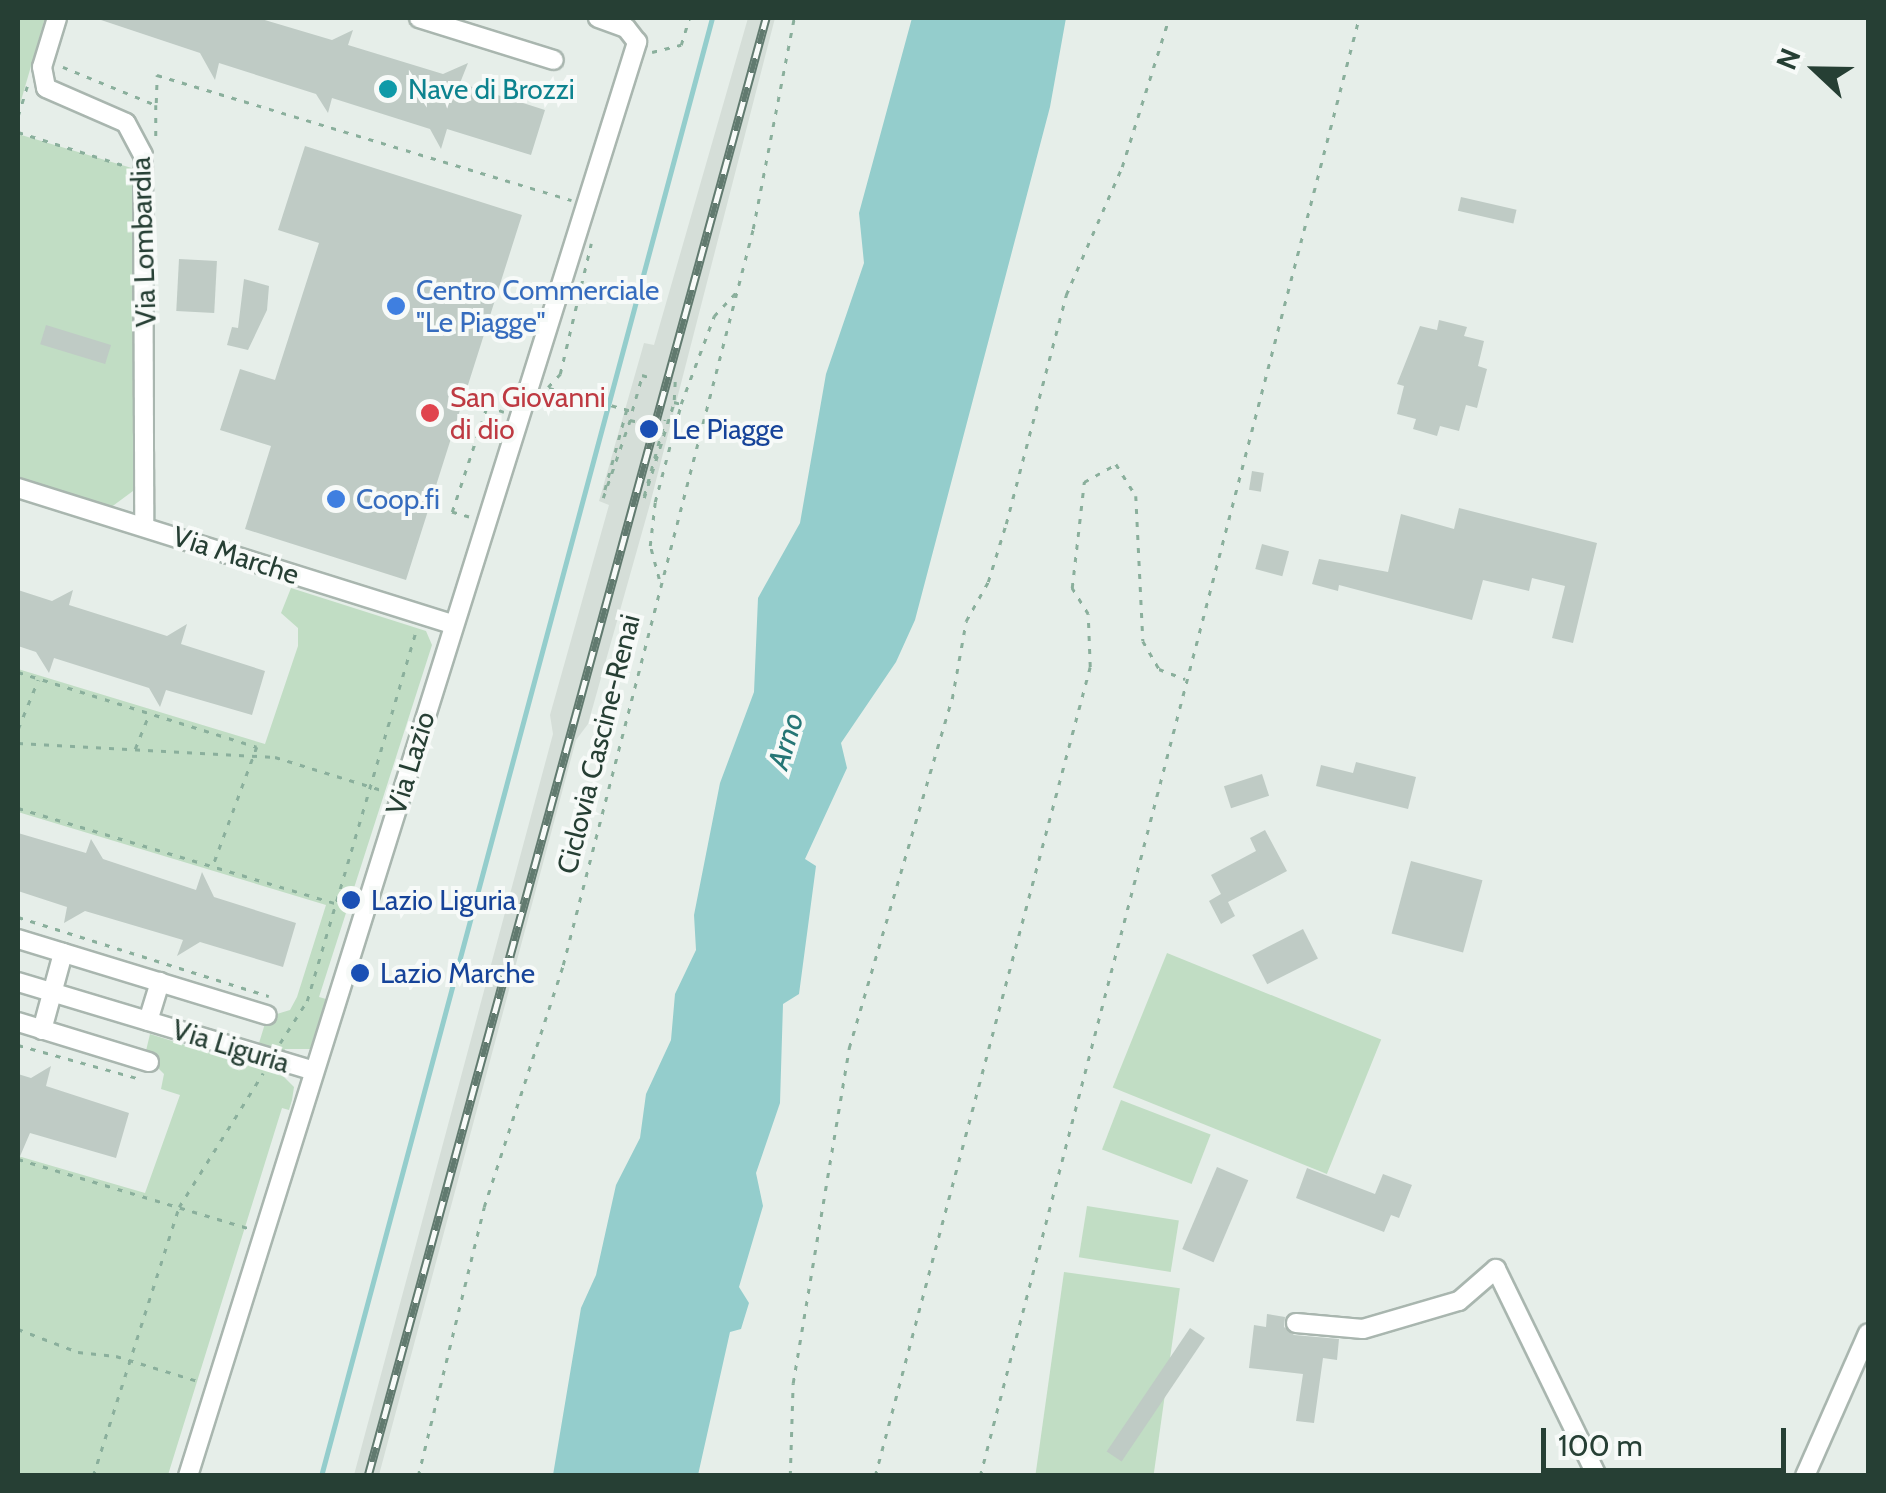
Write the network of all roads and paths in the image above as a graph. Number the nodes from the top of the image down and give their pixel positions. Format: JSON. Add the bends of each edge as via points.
{"nodes":[{"id":1,"x":57,"y":18,"type":"edge"},
{"id":2,"x":419,"y":18,"type":"edge"},
{"id":3,"x":598,"y":18,"type":"edge"},
{"id":4,"x":689,"y":18,"type":"edge"},
{"id":5,"x":794,"y":18,"type":"edge"},
{"id":6,"x":1169,"y":18,"type":"edge"},
{"id":7,"x":1359,"y":18,"type":"edge"},
{"id":8,"x":453,"y":22,"type":"edge"},
{"id":9,"x":686,"y":32,"type":"dead end"},
{"id":10,"x":60,"y":60,"type":"dead end"},
{"id":11,"x":554,"y":60,"type":"dead end"},
{"id":12,"x":156,"y":105,"type":"junction"},
{"id":13,"x":18,"y":132,"type":"edge"},
{"id":14,"x":156,"y":150,"type":"dead end"},
{"id":15,"x":137,"y":169,"type":"dead end"},
{"id":16,"x":576,"y":201,"type":"dead end"},
{"id":17,"x":737,"y":291,"type":"junction"},
{"id":18,"x":652,"y":378,"type":"dead end"},
{"id":19,"x":675,"y":378,"type":"dead end"},
{"id":20,"x":530,"y":383,"type":"junction"},
{"id":21,"x":671,"y":401,"type":"junction"},
{"id":22,"x":681,"y":404,"type":"junction"},
{"id":23,"x":627,"y":410,"type":"junction"},
{"id":24,"x":508,"y":413,"type":"dead end"},
{"id":25,"x":639,"y":422,"type":"dead end"},
{"id":26,"x":18,"y":488,"type":"edge"},
{"id":27,"x":476,"y":519,"type":"dead end"},
{"id":28,"x":144,"y":526,"type":"junction"},
{"id":29,"x":660,"y":580,"type":"junction"},
{"id":30,"x":421,"y":614,"type":"junction"},
{"id":31,"x":454,"y":624,"type":"junction"},
{"id":32,"x":18,"y":672,"type":"edge"},
{"id":33,"x":38,"y":679,"type":"junction"},
{"id":34,"x":1187,"y":680,"type":"junction"},
{"id":35,"x":150,"y":714,"type":"junction"},
{"id":36,"x":18,"y":729,"type":"edge"},
{"id":37,"x":18,"y":744,"type":"edge"},
{"id":38,"x":135,"y":750,"type":"junction"},
{"id":39,"x":253,"y":756,"type":"junction"},
{"id":40,"x":370,"y":786,"type":"junction"},
{"id":41,"x":400,"y":796,"type":"junction"},
{"id":42,"x":18,"y":808,"type":"edge"},
{"id":43,"x":214,"y":866,"type":"junction"},
{"id":44,"x":336,"y":903,"type":"junction"},
{"id":45,"x":18,"y":939,"type":"edge"},
{"id":46,"x":64,"y":953,"type":"junction"},
{"id":47,"x":18,"y":982,"type":"edge"},
{"id":48,"x":160,"y":982,"type":"junction"},
{"id":49,"x":52,"y":993,"type":"junction"},
{"id":50,"x":267,"y":1014,"type":"dead end"},
{"id":51,"x":148,"y":1021,"type":"junction"},
{"id":52,"x":18,"y":1022,"type":"edge"},
{"id":53,"x":42,"y":1030,"type":"junction"},
{"id":54,"x":276,"y":1049,"type":"dead end"},
{"id":55,"x":149,"y":1062,"type":"dead end"},
{"id":56,"x":266,"y":1068,"type":"dead end"},
{"id":57,"x":314,"y":1071,"type":"junction"},
{"id":58,"x":18,"y":1159,"type":"edge"},
{"id":59,"x":179,"y":1207,"type":"junction"},
{"id":60,"x":264,"y":1232,"type":"junction"},
{"id":61,"x":1296,"y":1323,"type":"dead end"},
{"id":62,"x":18,"y":1329,"type":"edge"},
{"id":63,"x":1868,"y":1334,"type":"edge"},
{"id":64,"x":130,"y":1360,"type":"junction"},
{"id":65,"x":216,"y":1387,"type":"junction"},
{"id":66,"x":93,"y":1476,"type":"edge"},
{"id":67,"x":188,"y":1476,"type":"edge"},
{"id":68,"x":418,"y":1476,"type":"edge"},
{"id":69,"x":790,"y":1476,"type":"edge"},
{"id":70,"x":875,"y":1476,"type":"edge"},
{"id":71,"x":980,"y":1476,"type":"edge"},
{"id":72,"x":1597,"y":1476,"type":"edge"},
{"id":73,"x":1805,"y":1476,"type":"edge"}],
"edges":[{"from":1,"to":28,"type":"street","name":"Via Lombardia","via":[[42,66],[46,88],[126,124],[143,155]]},
{"from":2,"to":8,"type":"street"},
{"from":3,"to":20,"type":"street","name":"Via Lazio","via":[[634,35],[634,52]]},
{"from":4,"to":9,"type":"path"},
{"from":5,"to":17,"type":"path","name":"Ciclovia Cascine-Renai"},
{"from":6,"to":69,"type":"path","via":[[1122,166],[1066,295],[988,582],[966,621],[952,698],[850,1048],[794,1383]]},
{"from":7,"to":34,"type":"path"},
{"from":8,"to":11,"type":"street"},
{"from":10,"to":12,"type":"path","via":[[75,77]]},
{"from":12,"to":14,"type":"path"},
{"from":12,"to":16,"type":"path","via":[[157,74]]},
{"from":13,"to":15,"type":"path"},
{"from":17,"to":22,"type":"path","via":[[714,316]]},
{"from":17,"to":29,"type":"path","name":"Ciclovia Cascine-Renai"},
{"from":18,"to":23,"type":"path","via":[[642,375]]},
{"from":19,"to":21,"type":"path"},
{"from":20,"to":23,"type":"path"},
{"from":20,"to":31,"type":"street","name":"Via Lazio"},
{"from":21,"to":21,"type":"path","via":[[648,499],[666,421]]},
{"from":21,"to":22,"type":"path"},
{"from":22,"to":29,"type":"path","via":[[655,502],[650,546]]},
{"from":23,"to":25,"type":"path","via":[[603,498],[630,420]]},
{"from":24,"to":27,"type":"path","via":[[487,406],[452,512]]},
{"from":26,"to":28,"type":"street","name":"Via Marche"},
{"from":28,"to":30,"type":"street","name":"Via Marche"},
{"from":29,"to":68,"type":"path","name":"Ciclovia Cascine-Renai","via":[[564,966],[484,1207]]},
{"from":30,"to":31,"type":"street","name":"Via Marche"},
{"from":30,"to":40,"type":"path"},
{"from":31,"to":41,"type":"street","name":"Via Lazio"},
{"from":32,"to":33,"type":"path"},
{"from":33,"to":35,"type":"path"},
{"from":33,"to":36,"type":"path"},
{"from":34,"to":70,"type":"path","via":[[1159,668],[1143,641],[1136,496],[1116,464],[1084,482],[1072,588],[1088,614],[1090,667]]},
{"from":34,"to":71,"type":"path"},
{"from":35,"to":38,"type":"path"},
{"from":35,"to":39,"type":"path","via":[[257,747]]},
{"from":37,"to":38,"type":"path"},
{"from":38,"to":39,"type":"path"},
{"from":39,"to":40,"type":"path"},
{"from":39,"to":43,"type":"path"},
{"from":40,"to":41,"type":"path"},
{"from":40,"to":44,"type":"path"},
{"from":41,"to":57,"type":"street","name":"Via Lazio"},
{"from":42,"to":43,"type":"path"},
{"from":43,"to":44,"type":"path"},
{"from":44,"to":54,"type":"path","via":[[307,1001]]},
{"from":45,"to":46,"type":"street","name":"Via Liguria"},
{"from":46,"to":48,"type":"street","name":"Via Liguria"},
{"from":46,"to":49,"type":"street"},
{"from":47,"to":49,"type":"street","name":"Via Liguria"},
{"from":48,"to":50,"type":"street","name":"Via Liguria"},
{"from":48,"to":51,"type":"street","name":"Via Liguria"},
{"from":49,"to":51,"type":"street","name":"Via Liguria"},
{"from":49,"to":53,"type":"street"},
{"from":51,"to":57,"type":"street","name":"Via Liguria"},
{"from":52,"to":53,"type":"street","name":"Via Liguria"},
{"from":53,"to":55,"type":"street","name":"Via Liguria"},
{"from":56,"to":59,"type":"path"},
{"from":57,"to":60,"type":"street","name":"Via Lazio"},
{"from":58,"to":59,"type":"path"},
{"from":59,"to":60,"type":"path"},
{"from":59,"to":64,"type":"path"},
{"from":60,"to":65,"type":"street","name":"Via Lazio"},
{"from":61,"to":72,"type":"street","via":[[1362,1330],[1459,1301],[1496,1269]]},
{"from":62,"to":64,"type":"path","via":[[78,1352]]},
{"from":63,"to":73,"type":"street"},
{"from":64,"to":65,"type":"path"},
{"from":64,"to":66,"type":"path"},
{"from":65,"to":67,"type":"street","name":"Via Lazio"}]}
